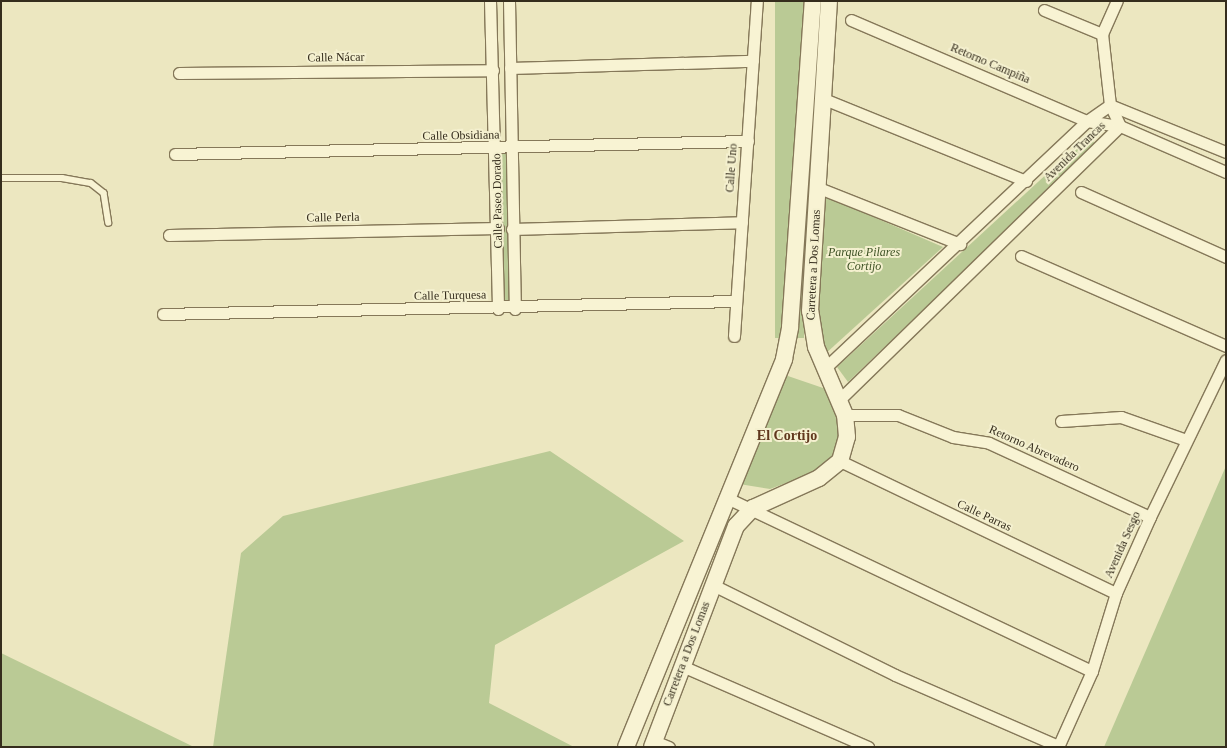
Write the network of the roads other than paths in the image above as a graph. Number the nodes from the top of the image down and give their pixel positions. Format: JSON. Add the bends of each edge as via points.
{"nodes":[{"id":1,"x":490,"y":1,"type":"edge"},
{"id":2,"x":509,"y":1,"type":"edge"},
{"id":3,"x":758,"y":1,"type":"edge"},
{"id":4,"x":821,"y":1,"type":"edge"},
{"id":5,"x":1117,"y":1,"type":"edge"},
{"id":6,"x":1044,"y":10,"type":"dead end"},
{"id":7,"x":851,"y":20,"type":"dead end"},
{"id":8,"x":1102,"y":34,"type":"junction"},
{"id":9,"x":753,"y":61,"type":"junction"},
{"id":10,"x":510,"y":68,"type":"junction"},
{"id":11,"x":494,"y":70,"type":"junction"},
{"id":12,"x":179,"y":73,"type":"dead end"},
{"id":13,"x":824,"y":99,"type":"junction"},
{"id":14,"x":1110,"y":105,"type":"junction"},
{"id":15,"x":1086,"y":121,"type":"junction"},
{"id":16,"x":1120,"y":126,"type":"junction"},
{"id":17,"x":748,"y":141,"type":"junction"},
{"id":18,"x":496,"y":149,"type":"junction"},
{"id":19,"x":511,"y":149,"type":"junction"},
{"id":20,"x":1226,"y":152,"type":"edge"},
{"id":21,"x":176,"y":154,"type":"dead end"},
{"id":22,"x":1226,"y":172,"type":"edge"},
{"id":23,"x":1,"y":178,"type":"edge"},
{"id":24,"x":1026,"y":181,"type":"junction"},
{"id":25,"x":819,"y":188,"type":"junction"},
{"id":26,"x":1081,"y":192,"type":"dead end"},
{"id":27,"x":742,"y":222,"type":"junction"},
{"id":28,"x":109,"y":223,"type":"dead end"},
{"id":29,"x":498,"y":228,"type":"junction"},
{"id":30,"x":512,"y":229,"type":"junction"},
{"id":31,"x":169,"y":235,"type":"dead end"},
{"id":32,"x":960,"y":244,"type":"junction"},
{"id":33,"x":1021,"y":256,"type":"dead end"},
{"id":34,"x":1226,"y":257,"type":"edge"},
{"id":35,"x":736,"y":301,"type":"junction"},
{"id":36,"x":498,"y":309,"type":"junction"},
{"id":37,"x":515,"y":309,"type":"junction"},
{"id":38,"x":163,"y":314,"type":"dead end"},
{"id":39,"x":734,"y":336,"type":"dead end"},
{"id":40,"x":1226,"y":346,"type":"edge"},
{"id":41,"x":1226,"y":360,"type":"edge"},
{"id":42,"x":825,"y":368,"type":"junction"},
{"id":43,"x":842,"y":407,"type":"junction"},
{"id":44,"x":1061,"y":421,"type":"dead end"},
{"id":45,"x":1186,"y":440,"type":"junction"},
{"id":46,"x":840,"y":461,"type":"junction"},
{"id":47,"x":727,"y":498,"type":"junction"},
{"id":48,"x":753,"y":508,"type":"junction"},
{"id":49,"x":1150,"y":517,"type":"junction"},
{"id":50,"x":713,"y":585,"type":"junction"},
{"id":51,"x":1116,"y":594,"type":"junction"},
{"id":52,"x":682,"y":666,"type":"junction"},
{"id":53,"x":1092,"y":671,"type":"junction"},
{"id":54,"x":658,"y":745,"type":"edge"},
{"id":55,"x":868,"y":746,"type":"edge"},
{"id":56,"x":626,"y":747,"type":"edge"},
{"id":57,"x":1058,"y":747,"type":"edge"}],
"edges":[{"from":1,"to":11,"type":"street","name":"Calle Paseo Dorado"},
{"from":2,"to":10,"type":"street","name":"Calle Paseo Dorado"},
{"from":3,"to":9,"type":"street","name":"Calle Uno"},
{"from":4,"to":13,"type":"main road","name":"Carretera a Dos Lomas"},
{"from":4,"to":47,"type":"main road","name":"Carretera a Dos Lomas","via":[[790,327],[776,387]]},
{"from":5,"to":8,"type":"street"},
{"from":6,"to":8,"type":"street"},
{"from":7,"to":15,"type":"street","name":"Retorno Campiña"},
{"from":8,"to":14,"type":"street"},
{"from":9,"to":10,"type":"street"},
{"from":9,"to":17,"type":"street","name":"Calle Uno"},
{"from":10,"to":19,"type":"street","name":"Calle Paseo Dorado"},
{"from":11,"to":12,"type":"street","name":"Calle Nácar"},
{"from":11,"to":18,"type":"street","name":"Calle Paseo Dorado"},
{"from":13,"to":24,"type":"street"},
{"from":13,"to":25,"type":"main road","name":"Carretera a Dos Lomas"},
{"from":14,"to":15,"type":"street","name":"Avenida Trancas"},
{"from":14,"to":16,"type":"street","name":"Avenida Trancas"},
{"from":14,"to":20,"type":"street"},
{"from":15,"to":16,"type":"street","name":"Retorno Campiña"},
{"from":15,"to":24,"type":"street","name":"Avenida Trancas"},
{"from":16,"to":22,"type":"street","name":"Retorno Campiña"},
{"from":16,"to":43,"type":"street","name":"Avenida Trancas"},
{"from":17,"to":19,"type":"street","name":"Calle Obsidiana"},
{"from":17,"to":27,"type":"street","name":"Calle Uno"},
{"from":18,"to":19,"type":"street","name":"Calle Obsidiana"},
{"from":18,"to":21,"type":"street","name":"Calle Obsidiana"},
{"from":18,"to":29,"type":"street","name":"Calle Paseo Dorado"},
{"from":19,"to":30,"type":"street","name":"Calle Paseo Dorado"},
{"from":23,"to":28,"type":"lane","via":[[62,178],[91,183],[104,193]]},
{"from":24,"to":32,"type":"street","name":"Avenida Trancas"},
{"from":25,"to":32,"type":"street"},
{"from":25,"to":42,"type":"main road","name":"Carretera a Dos Lomas","via":[[810,311],[816,347]]},
{"from":26,"to":34,"type":"street"},
{"from":27,"to":30,"type":"street"},
{"from":27,"to":35,"type":"street","name":"Calle Uno"},
{"from":29,"to":31,"type":"street","name":"Calle Perla"},
{"from":29,"to":36,"type":"street","name":"Calle Paseo Dorado"},
{"from":30,"to":37,"type":"street","name":"Calle Paseo Dorado"},
{"from":32,"to":42,"type":"street","name":"Avenida Trancas"},
{"from":33,"to":40,"type":"street"},
{"from":35,"to":37,"type":"street","name":"Calle Turquesa"},
{"from":35,"to":39,"type":"street","name":"Calle Uno"},
{"from":36,"to":37,"type":"street","name":"Calle Turquesa"},
{"from":36,"to":38,"type":"street","name":"Calle Turquesa"},
{"from":41,"to":45,"type":"street","name":"Avenida Sesgo"},
{"from":42,"to":43,"type":"main road","name":"Carretera a Dos Lomas"},
{"from":43,"to":46,"type":"main road","name":"Carretera a Dos Lomas","via":[[847,437]]},
{"from":43,"to":49,"type":"street","name":"Retorno Abrevadero","via":[[898,415],[953,437],[989,443]]},
{"from":44,"to":45,"type":"street","via":[[1120,417]]},
{"from":45,"to":49,"type":"street","name":"Avenida Sesgo"},
{"from":46,"to":48,"type":"main road","name":"Carretera a Dos Lomas","via":[[819,478]]},
{"from":46,"to":51,"type":"street","name":"Calle Parras"},
{"from":47,"to":48,"type":"street"},
{"from":47,"to":56,"type":"main road","name":"Carretera a Dos Lomas"},
{"from":48,"to":50,"type":"main road","name":"Carretera a Dos Lomas","via":[[736,526]]},
{"from":48,"to":53,"type":"street","via":[[936,600]]},
{"from":49,"to":51,"type":"street","name":"Avenida Sesgo"},
{"from":50,"to":52,"type":"main road","name":"Carretera a Dos Lomas"},
{"from":50,"to":57,"type":"street","via":[[894,675]]},
{"from":51,"to":53,"type":"street","name":"Avenida Sesgo"},
{"from":52,"to":54,"type":"main road","name":"Carretera a Dos Lomas"},
{"from":52,"to":55,"type":"street"},
{"from":53,"to":57,"type":"street","name":"Avenida Sesgo"}]}
